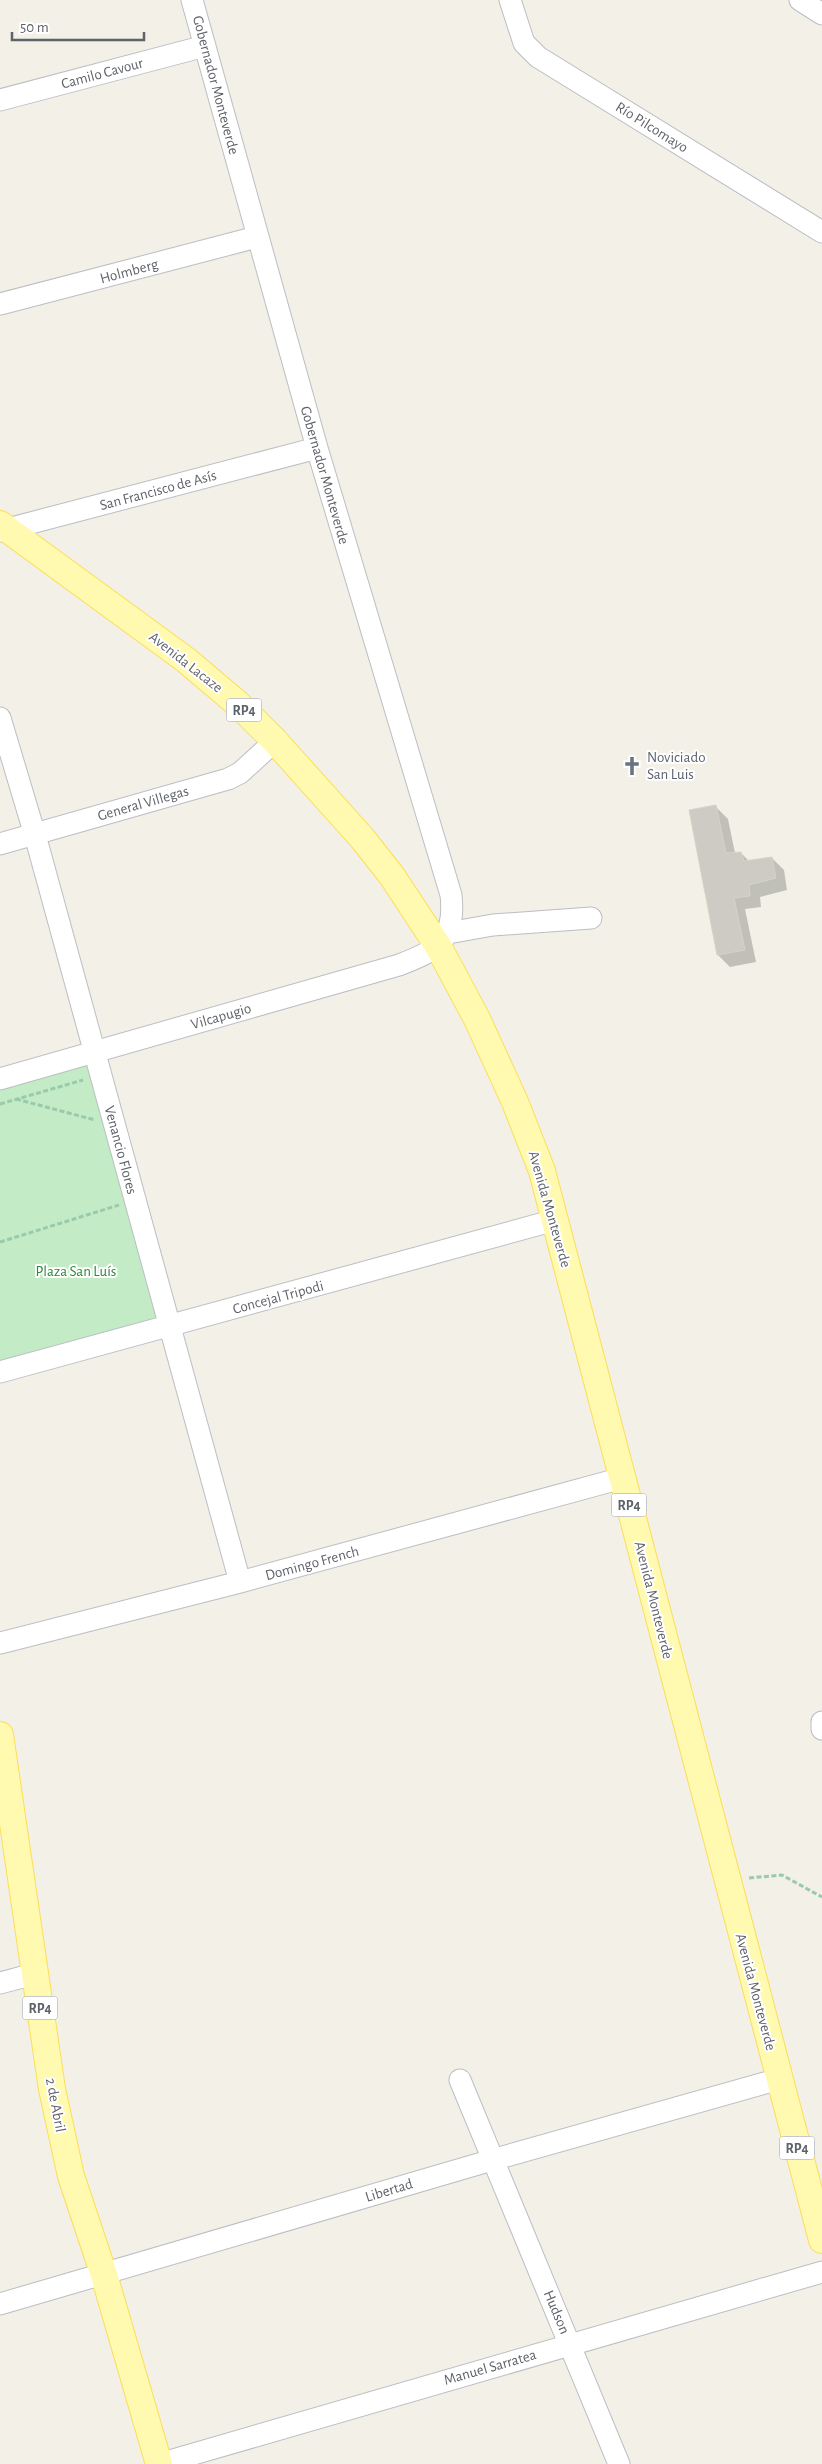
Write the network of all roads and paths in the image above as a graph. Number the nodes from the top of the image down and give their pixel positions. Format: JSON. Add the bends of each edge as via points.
{"nodes":[{"id":1,"x":192,"y":0,"type":"edge"},
{"id":2,"x":510,"y":0,"type":"edge"},
{"id":3,"x":800,"y":0,"type":"edge"},
{"id":4,"x":822,"y":14,"type":"edge"},
{"id":5,"x":205,"y":46,"type":"junction"},
{"id":6,"x":0,"y":100,"type":"edge"},
{"id":7,"x":822,"y":232,"type":"edge"},
{"id":8,"x":257,"y":237,"type":"junction"},
{"id":9,"x":0,"y":304,"type":"edge"},
{"id":10,"x":316,"y":448,"type":"junction"},
{"id":11,"x":2,"y":528,"type":"edge"},
{"id":12,"x":0,"y":718,"type":"edge"},
{"id":13,"x":275,"y":741,"type":"junction"},
{"id":14,"x":35,"y":835,"type":"junction"},
{"id":15,"x":0,"y":844,"type":"edge"},
{"id":16,"x":591,"y":918,"type":"dead end"},
{"id":17,"x":443,"y":940,"type":"junction"},
{"id":18,"x":94,"y":1052,"type":"junction"},
{"id":19,"x":0,"y":1079,"type":"edge"},
{"id":20,"x":86,"y":1088,"type":"dead end"},
{"id":21,"x":16,"y":1099,"type":"junction"},
{"id":22,"x":0,"y":1104,"type":"edge"},
{"id":23,"x":94,"y":1112,"type":"dead end"},
{"id":24,"x":124,"y":1200,"type":"junction"},
{"id":25,"x":555,"y":1220,"type":"junction"},
{"id":26,"x":0,"y":1242,"type":"edge"},
{"id":27,"x":170,"y":1326,"type":"junction"},
{"id":28,"x":0,"y":1372,"type":"edge"},
{"id":29,"x":622,"y":1478,"type":"junction"},
{"id":30,"x":240,"y":1582,"type":"junction"},
{"id":31,"x":0,"y":1643,"type":"edge"},
{"id":32,"x":822,"y":1722,"type":"edge"},
{"id":33,"x":822,"y":1729,"type":"edge"},
{"id":34,"x":0,"y":1735,"type":"edge"},
{"id":35,"x":727,"y":1882,"type":"junction"},
{"id":36,"x":822,"y":1897,"type":"edge"},
{"id":37,"x":34,"y":1974,"type":"junction"},
{"id":38,"x":0,"y":1983,"type":"edge"},
{"id":39,"x":779,"y":2079,"type":"junction"},
{"id":40,"x":460,"y":2080,"type":"dead end"},
{"id":41,"x":492,"y":2160,"type":"junction"},
{"id":42,"x":820,"y":2227,"type":"edge"},
{"id":43,"x":822,"y":2272,"type":"edge"},
{"id":44,"x":104,"y":2275,"type":"junction"},
{"id":45,"x":0,"y":2304,"type":"edge"},
{"id":46,"x":570,"y":2344,"type":"junction"},
{"id":47,"x":159,"y":2464,"type":"edge"},
{"id":48,"x":620,"y":2464,"type":"edge"}],
"edges":[{"from":1,"to":5,"type":"street","name":"Gobernador Monteverde"},
{"from":2,"to":7,"type":"street","name":"Río Pilcomayo","via":[[524,43],[538,57]]},
{"from":3,"to":4,"type":"street"},
{"from":5,"to":6,"type":"street","name":"Camilo Cavour"},
{"from":5,"to":8,"type":"street","name":"Gobernador Monteverde"},
{"from":8,"to":9,"type":"street","name":"Holmberg"},
{"from":8,"to":10,"type":"street","name":"Gobernador Monteverde"},
{"from":10,"to":11,"type":"street","name":"San Francisco de Asís"},
{"from":10,"to":17,"type":"street","name":"Gobernador Monteverde","via":[[451,895],[454,917]]},
{"from":11,"to":13,"type":"main road","name":"Avenida Lacaze","number":"RP4","via":[[186,660]]},
{"from":12,"to":14,"type":"street","name":"Venancio Flores"},
{"from":13,"to":14,"type":"street","name":"General Villegas","via":[[240,773],[228,779]]},
{"from":13,"to":17,"type":"main road","name":"Avenida Lacaze","number":"RP4","via":[[368,846]]},
{"from":14,"to":15,"type":"street","name":"General Villegas"},
{"from":14,"to":18,"type":"street","name":"Venancio Flores"},
{"from":16,"to":17,"type":"street","name":"Vilcapugio","via":[[493,925]]},
{"from":17,"to":18,"type":"street","name":"Vilcapugio","via":[[400,965]]},
{"from":17,"to":25,"type":"main road","name":"Avenida Monteverde","number":"RP4","via":[[515,1102],[542,1171]]},
{"from":18,"to":19,"type":"street","name":"Vilcapugio"},
{"from":18,"to":24,"type":"street","name":"Venancio Flores"},
{"from":20,"to":21,"type":"path","via":[[84,1080]]},
{"from":21,"to":22,"type":"path"},
{"from":21,"to":23,"type":"path","via":[[96,1121]]},
{"from":24,"to":26,"type":"path"},
{"from":24,"to":27,"type":"street","name":"Venancio Flores"},
{"from":25,"to":27,"type":"street","name":"Concejal Tripodi"},
{"from":25,"to":29,"type":"main road","name":"Avenida Monteverde","number":"RP4"},
{"from":27,"to":28,"type":"street","name":"Concejal Tripodi"},
{"from":27,"to":30,"type":"street","name":"Venancio Flores"},
{"from":29,"to":30,"type":"street","name":"Domingo French"},
{"from":29,"to":35,"type":"main road","name":"Avenida Monteverde","number":"RP4"},
{"from":30,"to":31,"type":"street","name":"Domingo French"},
{"from":32,"to":33,"type":"street"},
{"from":34,"to":37,"type":"main road","name":"2 de Abril","number":"RP4"},
{"from":35,"to":36,"type":"path","via":[[782,1875]]},
{"from":35,"to":39,"type":"main road","name":"Avenida Monteverde","number":"RP4"},
{"from":37,"to":38,"type":"street"},
{"from":37,"to":44,"type":"main road","name":"2 de Abril","number":"RP4","via":[[52,2089],[69,2167]]},
{"from":39,"to":41,"type":"street","name":"Libertad"},
{"from":39,"to":42,"type":"main road","name":"Avenida Monteverde","number":"RP4"},
{"from":40,"to":41,"type":"street","name":"Hudson"},
{"from":41,"to":44,"type":"street","name":"Libertad"},
{"from":41,"to":46,"type":"street","name":"Hudson"},
{"from":43,"to":46,"type":"street","name":"Manuel Sarratea"},
{"from":44,"to":45,"type":"street","name":"Libertad"},
{"from":44,"to":47,"type":"main road","name":"2 de Abril","number":"RP4"},
{"from":46,"to":47,"type":"street","name":"Manuel Sarratea"},
{"from":46,"to":48,"type":"street","name":"Hudson"}]}
